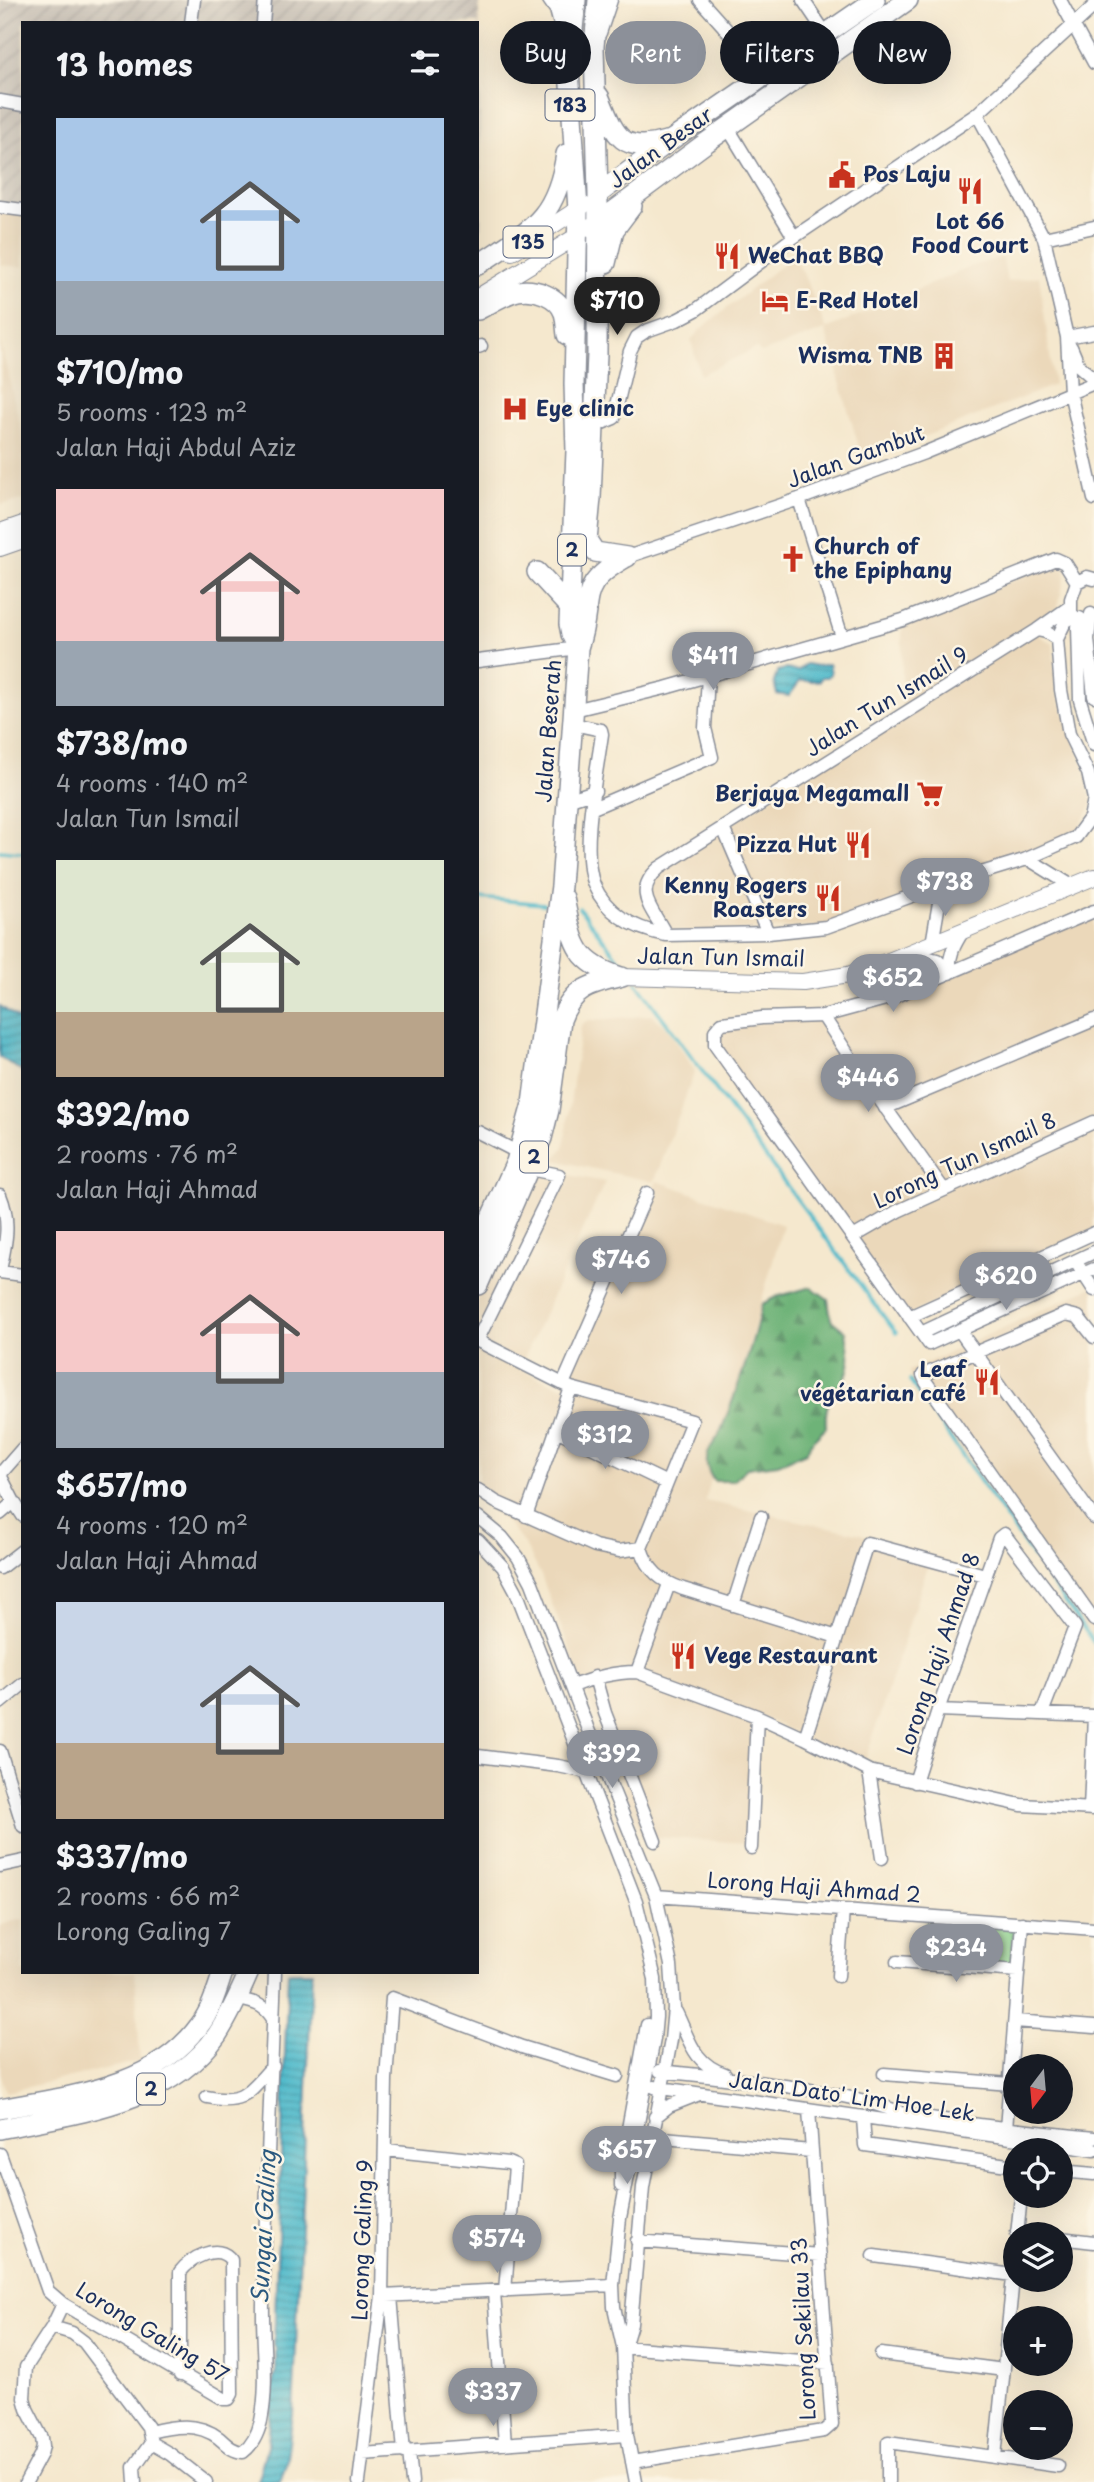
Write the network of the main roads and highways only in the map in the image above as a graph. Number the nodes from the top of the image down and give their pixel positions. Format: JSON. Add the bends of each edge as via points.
{"nodes":[{"id":1,"x":576,"y":0,"type":"edge"},
{"id":2,"x":598,"y":0,"type":"edge"},
{"id":3,"x":875,"y":0,"type":"edge"},
{"id":4,"x":908,"y":0,"type":"edge"},
{"id":5,"x":595,"y":86,"type":"junction"},
{"id":6,"x":570,"y":125,"type":"junction"},
{"id":7,"x":674,"y":138,"type":"junction"},
{"id":8,"x":708,"y":142,"type":"junction"},
{"id":9,"x":598,"y":194,"type":"junction"},
{"id":10,"x":578,"y":210,"type":"junction"},
{"id":11,"x":597,"y":223,"type":"junction"},
{"id":12,"x":577,"y":236,"type":"junction"},
{"id":13,"x":479,"y":264,"type":"edge"},
{"id":14,"x":479,"y":273,"type":"edge"},
{"id":15,"x":479,"y":296,"type":"edge"},
{"id":16,"x":479,"y":310,"type":"edge"},
{"id":17,"x":597,"y":355,"type":"junction"},
{"id":18,"x":576,"y":451,"type":"junction"},
{"id":19,"x":21,"y":541,"type":"edge"},
{"id":20,"x":21,"y":547,"type":"edge"},
{"id":21,"x":0,"y":550,"type":"edge"},
{"id":22,"x":537,"y":572,"type":"dead end"},
{"id":23,"x":570,"y":608,"type":"junction"},
{"id":24,"x":578,"y":648,"type":"junction"},
{"id":25,"x":1094,"y":877,"type":"edge"},
{"id":26,"x":561,"y":886,"type":"junction"},
{"id":27,"x":625,"y":977,"type":"junction"},
{"id":28,"x":524,"y":1161,"type":"junction"},
{"id":29,"x":479,"y":1244,"type":"edge"},
{"id":30,"x":479,"y":1282,"type":"edge"},
{"id":31,"x":222,"y":1974,"type":"edge"},
{"id":32,"x":248,"y":1974,"type":"edge"},
{"id":33,"x":0,"y":2109,"type":"edge"},
{"id":34,"x":0,"y":2129,"type":"edge"}],
"edges":[{"from":1,"to":6,"type":"highway","number":"183","via":[[570,37]]},
{"from":2,"to":5,"type":"highway","number":"183"},
{"from":3,"to":7,"type":"highway","name":"Jalan Besar"},
{"from":4,"to":8,"type":"highway","name":"Jalan Besar"},
{"from":5,"to":7,"type":"highway","via":[[616,135],[624,142],[647,146]]},
{"from":5,"to":9,"type":"highway","number":"183"},
{"from":6,"to":10,"type":"highway","number":"183"},
{"from":6,"to":13,"type":"highway","via":[[562,177],[543,217]]},
{"from":7,"to":9,"type":"highway","name":"Jalan Besar"},
{"from":8,"to":11,"type":"highway","name":"Jalan Besar"},
{"from":8,"to":17,"type":"highway","via":[[634,204],[614,230],[606,256]]},
{"from":9,"to":10,"type":"main road","number":"135"},
{"from":9,"to":11,"type":"highway","number":"2"},
{"from":10,"to":12,"type":"highway","name":"Jalan Beserah","number":"2"},
{"from":10,"to":14,"type":"main road","number":"135"},
{"from":11,"to":12,"type":"highway","name":"Jalan Besar"},
{"from":11,"to":17,"type":"highway","number":"2"},
{"from":12,"to":15,"type":"main road","number":"135"},
{"from":12,"to":18,"type":"highway","name":"Jalan Beserah","number":"2"},
{"from":16,"to":18,"type":"highway","via":[[517,291],[537,292],[556,301],[564,312],[567,414]]},
{"from":17,"to":24,"type":"highway","number":"2","via":[[587,540],[595,552],[627,557],[593,582]]},
{"from":18,"to":23,"type":"highway","name":"Jalan Beserah","number":"2"},
{"from":19,"to":21,"type":"main road"},
{"from":20,"to":21,"type":"main road"},
{"from":22,"to":23,"type":"highway"},
{"from":23,"to":24,"type":"highway","name":"Jalan Beserah","number":"2","via":[[571,634]]},
{"from":24,"to":26,"type":"highway","name":"Jalan Beserah","number":"2"},
{"from":25,"to":27,"type":"main road","name":"Jalan Tun Ismail","via":[[848,975],[803,982]]},
{"from":26,"to":27,"type":"highway","number":"2","via":[[575,943],[585,959],[601,971]]},
{"from":26,"to":28,"type":"highway","name":"Jalan Beserah","number":"2"},
{"from":27,"to":28,"type":"highway","name":"Jalan Beserah","number":"2","via":[[572,996],[561,1020],[549,1110]]},
{"from":28,"to":29,"type":"highway","name":"Jalan Beserah","number":"2"},
{"from":28,"to":30,"type":"highway","name":"Jalan Beserah","number":"2"},
{"from":31,"to":33,"type":"highway","number":"2","via":[[201,2025],[160,2063],[102,2088]]},
{"from":32,"to":34,"type":"highway","number":"2","via":[[216,2035],[170,2079],[107,2106]]}]}
